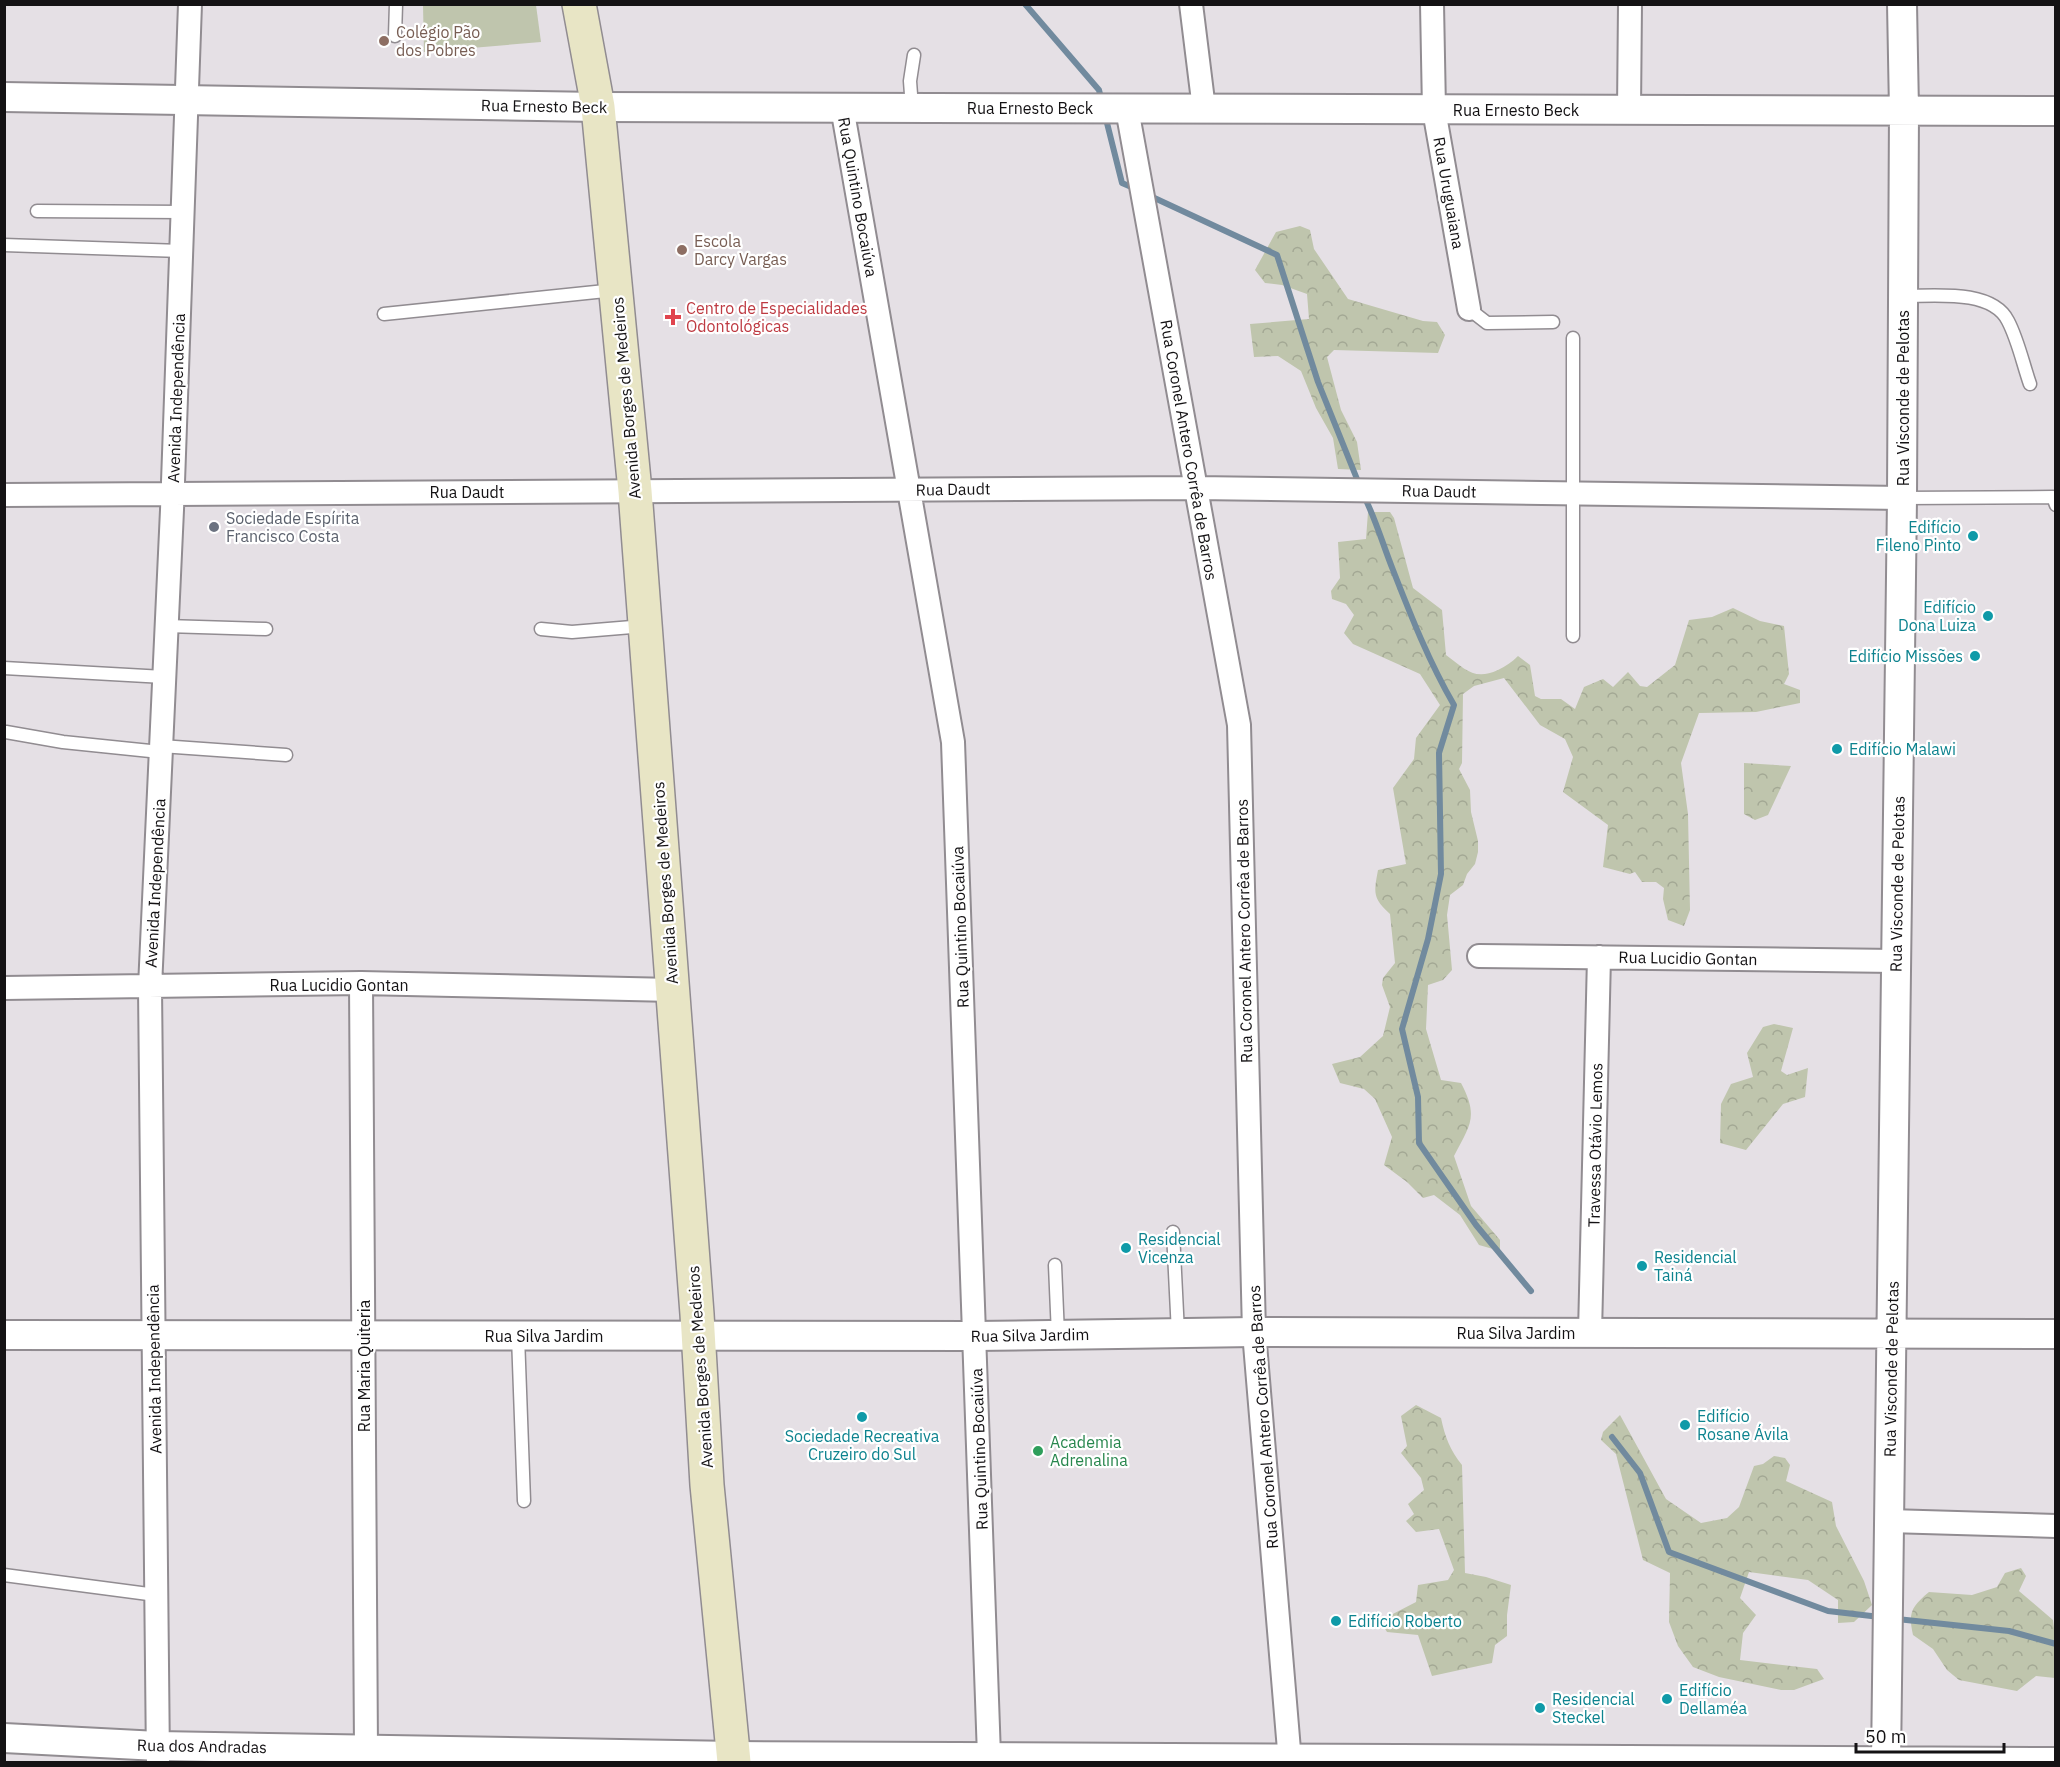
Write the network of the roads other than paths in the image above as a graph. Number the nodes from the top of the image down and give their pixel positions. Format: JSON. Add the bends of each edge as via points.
{"nodes":[{"id":1,"x":190,"y":4,"type":"edge"},
{"id":2,"x":396,"y":4,"type":"edge"},
{"id":3,"x":579,"y":4,"type":"edge"},
{"id":4,"x":1191,"y":4,"type":"edge"},
{"id":5,"x":1432,"y":4,"type":"edge"},
{"id":6,"x":1630,"y":4,"type":"edge"},
{"id":7,"x":1902,"y":4,"type":"edge"},
{"id":8,"x":394,"y":36,"type":"dead end"},
{"id":9,"x":914,"y":55,"type":"dead end"},
{"id":10,"x":4,"y":97,"type":"edge"},
{"id":11,"x":187,"y":100,"type":"junction"},
{"id":12,"x":598,"y":107,"type":"junction"},
{"id":13,"x":842,"y":107,"type":"junction"},
{"id":14,"x":912,"y":108,"type":"junction"},
{"id":15,"x":1127,"y":109,"type":"junction"},
{"id":16,"x":1204,"y":109,"type":"junction"},
{"id":17,"x":1434,"y":110,"type":"junction"},
{"id":18,"x":1629,"y":110,"type":"junction"},
{"id":19,"x":1904,"y":110,"type":"junction"},
{"id":20,"x":2055,"y":111,"type":"edge"},
{"id":21,"x":37,"y":210,"type":"dead end"},
{"id":22,"x":183,"y":212,"type":"junction"},
{"id":23,"x":4,"y":245,"type":"edge"},
{"id":24,"x":181,"y":251,"type":"junction"},
{"id":25,"x":616,"y":290,"type":"junction"},
{"id":26,"x":1904,"y":296,"type":"junction"},
{"id":27,"x":1469,"y":309,"type":"joint"},
{"id":28,"x":384,"y":314,"type":"dead end"},
{"id":29,"x":1553,"y":322,"type":"dead end"},
{"id":30,"x":1573,"y":338,"type":"dead end"},
{"id":31,"x":2030,"y":384,"type":"dead end"},
{"id":32,"x":1196,"y":488,"type":"junction"},
{"id":33,"x":909,"y":490,"type":"junction"},
{"id":34,"x":635,"y":491,"type":"junction"},
{"id":35,"x":1573,"y":493,"type":"junction"},
{"id":36,"x":172,"y":494,"type":"junction"},
{"id":37,"x":4,"y":495,"type":"edge"},
{"id":38,"x":1902,"y":498,"type":"junction"},
{"id":39,"x":2055,"y":505,"type":"edge"},
{"id":40,"x":166,"y":626,"type":"junction"},
{"id":41,"x":645,"y":626,"type":"junction"},
{"id":42,"x":266,"y":629,"type":"dead end"},
{"id":43,"x":541,"y":629,"type":"dead end"},
{"id":44,"x":1573,"y":636,"type":"dead end"},
{"id":45,"x":4,"y":668,"type":"edge"},
{"id":46,"x":164,"y":677,"type":"junction"},
{"id":47,"x":6,"y":732,"type":"dead end"},
{"id":48,"x":161,"y":749,"type":"junction"},
{"id":49,"x":286,"y":755,"type":"dead end"},
{"id":50,"x":1479,"y":956,"type":"dead end"},
{"id":51,"x":1599,"y":957,"type":"junction"},
{"id":52,"x":1896,"y":961,"type":"junction"},
{"id":53,"x":361,"y":983,"type":"junction"},
{"id":54,"x":150,"y":987,"type":"junction"},
{"id":55,"x":4,"y":988,"type":"edge"},
{"id":56,"x":673,"y":990,"type":"junction"},
{"id":57,"x":1173,"y":1232,"type":"dead end"},
{"id":58,"x":1055,"y":1265,"type":"dead end"},
{"id":59,"x":1254,"y":1332,"type":"junction"},
{"id":60,"x":1178,"y":1333,"type":"junction"},
{"id":61,"x":1590,"y":1333,"type":"junction"},
{"id":62,"x":1892,"y":1334,"type":"junction"},
{"id":63,"x":2055,"y":1334,"type":"edge"},
{"id":64,"x":4,"y":1335,"type":"edge"},
{"id":65,"x":1058,"y":1335,"type":"junction"},
{"id":66,"x":153,"y":1336,"type":"junction"},
{"id":67,"x":364,"y":1336,"type":"junction"},
{"id":68,"x":518,"y":1336,"type":"junction"},
{"id":69,"x":699,"y":1336,"type":"junction"},
{"id":70,"x":975,"y":1336,"type":"junction"},
{"id":71,"x":524,"y":1500,"type":"dead end"},
{"id":72,"x":1889,"y":1521,"type":"junction"},
{"id":73,"x":2055,"y":1526,"type":"edge"},
{"id":74,"x":4,"y":1575,"type":"edge"},
{"id":75,"x":156,"y":1595,"type":"junction"},
{"id":76,"x":4,"y":1738,"type":"edge"},
{"id":77,"x":366,"y":1749,"type":"junction"},
{"id":78,"x":158,"y":1754,"type":"edge"},
{"id":79,"x":988,"y":1756,"type":"junction"},
{"id":80,"x":536,"y":1757,"type":"edge"},
{"id":81,"x":734,"y":1759,"type":"edge"},
{"id":82,"x":919,"y":1759,"type":"edge"},
{"id":83,"x":1289,"y":1760,"type":"edge"},
{"id":84,"x":1887,"y":1762,"type":"edge"},
{"id":85,"x":2055,"y":1762,"type":"edge"}],
"edges":[{"from":1,"to":11,"type":"street","name":"Avenida Independência"},
{"from":2,"to":8,"type":"lane"},
{"from":3,"to":12,"type":"main road","name":"Avenida Borges de Medeiros"},
{"from":4,"to":16,"type":"street"},
{"from":5,"to":17,"type":"street","name":"Rua Uruguaiana"},
{"from":6,"to":18,"type":"street"},
{"from":7,"to":19,"type":"street","name":"Rua Visconde de Pelotas"},
{"from":9,"to":14,"type":"lane","via":[[910,81]]},
{"from":10,"to":11,"type":"street","name":"Rua Ernesto Beck"},
{"from":11,"to":12,"type":"street","name":"Rua Ernesto Beck"},
{"from":11,"to":22,"type":"street","name":"Avenida Independência"},
{"from":12,"to":13,"type":"street","name":"Rua Ernesto Beck"},
{"from":12,"to":25,"type":"main road","name":"Avenida Borges de Medeiros"},
{"from":13,"to":14,"type":"street","name":"Rua Ernesto Beck"},
{"from":13,"to":33,"type":"street","name":"Rua Quintino Bocaiúva"},
{"from":14,"to":15,"type":"street","name":"Rua Ernesto Beck"},
{"from":15,"to":16,"type":"street","name":"Rua Ernesto Beck"},
{"from":15,"to":32,"type":"street","name":"Rua Coronel Antero Corrêa de Barros"},
{"from":16,"to":17,"type":"street","name":"Rua Ernesto Beck"},
{"from":17,"to":18,"type":"street","name":"Rua Ernesto Beck"},
{"from":17,"to":27,"type":"street","name":"Rua Uruguaiana"},
{"from":18,"to":19,"type":"street","name":"Rua Ernesto Beck"},
{"from":19,"to":20,"type":"street","name":"Rua Ernesto Beck"},
{"from":19,"to":26,"type":"street","name":"Rua Visconde de Pelotas"},
{"from":21,"to":22,"type":"lane"},
{"from":22,"to":24,"type":"street","name":"Avenida Independência"},
{"from":23,"to":24,"type":"lane"},
{"from":24,"to":36,"type":"street","name":"Avenida Independência"},
{"from":25,"to":28,"type":"lane"},
{"from":25,"to":34,"type":"main road","name":"Avenida Borges de Medeiros"},
{"from":26,"to":31,"type":"lane","via":[[1967,296],[1990,303],[2008,319]]},
{"from":26,"to":38,"type":"street","name":"Rua Visconde de Pelotas"},
{"from":27,"to":29,"type":"lane","via":[[1487,323]]},
{"from":30,"to":35,"type":"lane"},
{"from":32,"to":33,"type":"street","name":"Rua Daudt"},
{"from":32,"to":35,"type":"street","name":"Rua Daudt"},
{"from":32,"to":59,"type":"street","name":"Rua Coronel Antero Corrêa de Barros","via":[[1239,725]]},
{"from":33,"to":34,"type":"street","name":"Rua Daudt"},
{"from":33,"to":70,"type":"street","name":"Rua Quintino Bocaiúva","via":[[953,742]]},
{"from":34,"to":36,"type":"street","name":"Rua Daudt"},
{"from":34,"to":41,"type":"main road","name":"Avenida Borges de Medeiros"},
{"from":35,"to":38,"type":"street","name":"Rua Daudt"},
{"from":35,"to":44,"type":"lane"},
{"from":36,"to":37,"type":"street","name":"Rua Daudt"},
{"from":36,"to":40,"type":"street","name":"Avenida Independência"},
{"from":38,"to":39,"type":"lane","via":[[2053,497]]},
{"from":38,"to":52,"type":"street","name":"Rua Visconde de Pelotas"},
{"from":40,"to":42,"type":"lane"},
{"from":40,"to":46,"type":"street","name":"Avenida Independência"},
{"from":41,"to":43,"type":"lane","via":[[572,632]]},
{"from":41,"to":56,"type":"main road","name":"Avenida Borges de Medeiros"},
{"from":45,"to":46,"type":"lane"},
{"from":46,"to":48,"type":"street","name":"Avenida Independência"},
{"from":47,"to":48,"type":"lane","via":[[63,742]]},
{"from":48,"to":49,"type":"lane"},
{"from":48,"to":54,"type":"street","name":"Avenida Independência"},
{"from":50,"to":51,"type":"street","name":"Rua Lucidio Gontan"},
{"from":51,"to":52,"type":"street","name":"Rua Lucidio Gontan"},
{"from":51,"to":61,"type":"street","name":"Travessa Otávio Lemos"},
{"from":52,"to":62,"type":"street","name":"Rua Visconde de Pelotas"},
{"from":53,"to":54,"type":"street","name":"Rua Lucidio Gontan"},
{"from":53,"to":56,"type":"street","name":"Rua Lucidio Gontan"},
{"from":53,"to":67,"type":"street","name":"Rua Maria Quiteria"},
{"from":54,"to":55,"type":"street","name":"Rua Lucidio Gontan"},
{"from":54,"to":66,"type":"street","name":"Avenida Independência"},
{"from":56,"to":69,"type":"main road","name":"Avenida Borges de Medeiros"},
{"from":57,"to":60,"type":"lane"},
{"from":58,"to":65,"type":"lane"},
{"from":59,"to":60,"type":"street","name":"Rua Silva Jardim"},
{"from":59,"to":61,"type":"street","name":"Rua Silva Jardim"},
{"from":59,"to":83,"type":"street","name":"Rua Coronel Antero Corrêa de Barros"},
{"from":60,"to":65,"type":"street","name":"Rua Silva Jardim"},
{"from":61,"to":62,"type":"street","name":"Rua Silva Jardim"},
{"from":62,"to":63,"type":"street","name":"Rua Silva Jardim"},
{"from":62,"to":72,"type":"street","name":"Rua Visconde de Pelotas"},
{"from":64,"to":66,"type":"street","name":"Rua Silva Jardim"},
{"from":65,"to":70,"type":"street","name":"Rua Silva Jardim"},
{"from":66,"to":67,"type":"street","name":"Rua Silva Jardim"},
{"from":66,"to":75,"type":"street","name":"Avenida Independência"},
{"from":67,"to":68,"type":"street","name":"Rua Silva Jardim"},
{"from":67,"to":77,"type":"street","name":"Rua Maria Quiteria"},
{"from":68,"to":69,"type":"street","name":"Rua Silva Jardim"},
{"from":68,"to":71,"type":"lane"},
{"from":69,"to":70,"type":"street","name":"Rua Silva Jardim"},
{"from":69,"to":81,"type":"main road","name":"Avenida Borges de Medeiros","via":[[707,1485]]},
{"from":70,"to":79,"type":"street","name":"Rua Quintino Bocaiúva"},
{"from":72,"to":73,"type":"street"},
{"from":72,"to":84,"type":"street","name":"Rua Visconde de Pelotas"},
{"from":74,"to":75,"type":"lane"},
{"from":75,"to":78,"type":"street","name":"Avenida Independência"},
{"from":76,"to":78,"type":"street","name":"Rua dos Andradas"},
{"from":77,"to":78,"type":"street","name":"Rua dos Andradas"},
{"from":77,"to":80,"type":"street","name":"Rua dos Andradas"},
{"from":79,"to":82,"type":"street","name":"Rua dos Andradas"},
{"from":79,"to":83,"type":"street","name":"Rua dos Andradas"},
{"from":80,"to":81,"type":"street","name":"Rua dos Andradas"},
{"from":81,"to":82,"type":"street","name":"Rua dos Andradas"},
{"from":83,"to":84,"type":"street","name":"Rua dos Andradas"},
{"from":84,"to":85,"type":"street","name":"Rua dos Andradas"}]}
